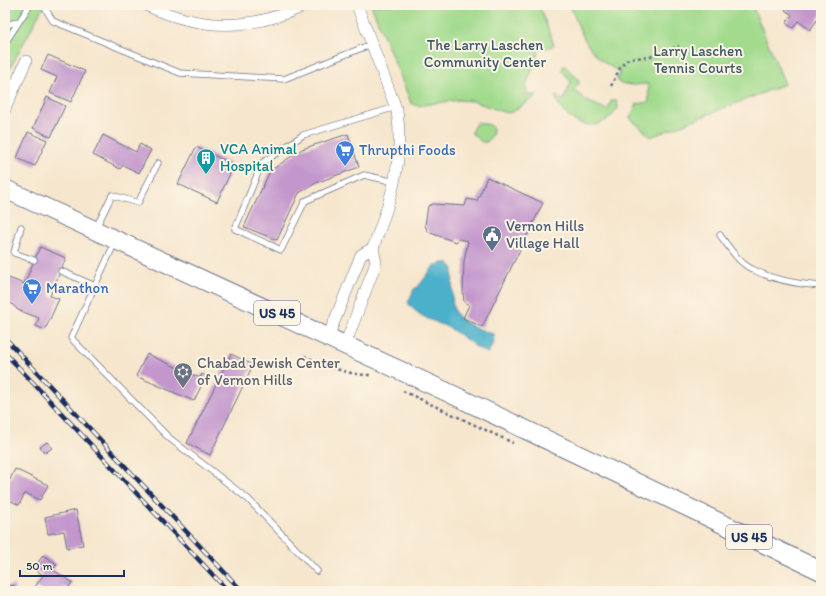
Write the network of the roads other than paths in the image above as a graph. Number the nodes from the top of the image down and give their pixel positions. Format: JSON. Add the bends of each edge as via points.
{"nodes":[{"id":1,"x":30,"y":5,"type":"edge"},
{"id":2,"x":43,"y":5,"type":"edge"},
{"id":3,"x":146,"y":5,"type":"edge"},
{"id":4,"x":306,"y":5,"type":"edge"},
{"id":5,"x":357,"y":5,"type":"edge"},
{"id":6,"x":18,"y":22,"type":"junction"},
{"id":7,"x":5,"y":25,"type":"edge"},
{"id":8,"x":5,"y":43,"type":"edge"},
{"id":9,"x":372,"y":44,"type":"junction"},
{"id":10,"x":26,"y":62,"type":"dead end"},
{"id":11,"x":396,"y":107,"type":"junction"},
{"id":12,"x":5,"y":109,"type":"edge"},
{"id":13,"x":158,"y":163,"type":"dead end"},
{"id":14,"x":395,"y":182,"type":"junction"},
{"id":15,"x":5,"y":189,"type":"edge"},
{"id":16,"x":22,"y":227,"type":"dead end"},
{"id":17,"x":96,"y":230,"type":"junction"},
{"id":18,"x":720,"y":235,"type":"dead end"},
{"id":19,"x":116,"y":240,"type":"junction"},
{"id":20,"x":373,"y":248,"type":"junction"},
{"id":21,"x":34,"y":260,"type":"dead end"},
{"id":22,"x":61,"y":271,"type":"dead end"},
{"id":23,"x":95,"y":286,"type":"junction"},
{"id":24,"x":821,"y":286,"type":"edge"},
{"id":25,"x":328,"y":337,"type":"junction"},
{"id":26,"x":345,"y":345,"type":"junction"},
{"id":27,"x":317,"y":571,"type":"dead end"},
{"id":28,"x":821,"y":571,"type":"edge"}],
"edges":[{"from":1,"to":6,"type":"lane"},
{"from":2,"to":9,"type":"lane","via":[[53,21],[180,73],[284,79]]},
{"from":3,"to":4,"type":"street","via":[[190,22],[219,26],[268,20]]},
{"from":5,"to":9,"type":"street"},
{"from":6,"to":7,"type":"lane"},
{"from":6,"to":8,"type":"lane"},
{"from":9,"to":11,"type":"street"},
{"from":10,"to":12,"type":"street"},
{"from":11,"to":14,"type":"street","via":[[400,148]]},
{"from":11,"to":14,"type":"lane","via":[[303,135],[262,163],[235,229],[281,250],[305,201],[364,176]]},
{"from":13,"to":17,"type":"lane","via":[[138,203],[112,195]]},
{"from":14,"to":20,"type":"street"},
{"from":15,"to":17,"type":"main road","number":"US 45"},
{"from":16,"to":21,"type":"lane","via":[[14,252]]},
{"from":17,"to":19,"type":"main road","number":"US 45"},
{"from":18,"to":24,"type":"lane","via":[[750,269],[804,284]]},
{"from":19,"to":23,"type":"lane"},
{"from":19,"to":25,"type":"main road","number":"US 45"},
{"from":20,"to":25,"type":"street","via":[[361,255]]},
{"from":20,"to":26,"type":"street","via":[[376,263]]},
{"from":22,"to":23,"type":"lane"},
{"from":23,"to":27,"type":"lane","via":[[71,338],[168,436],[248,499]]},
{"from":25,"to":26,"type":"main road","number":"US 45"},
{"from":26,"to":28,"type":"main road","number":"US 45"}]}
